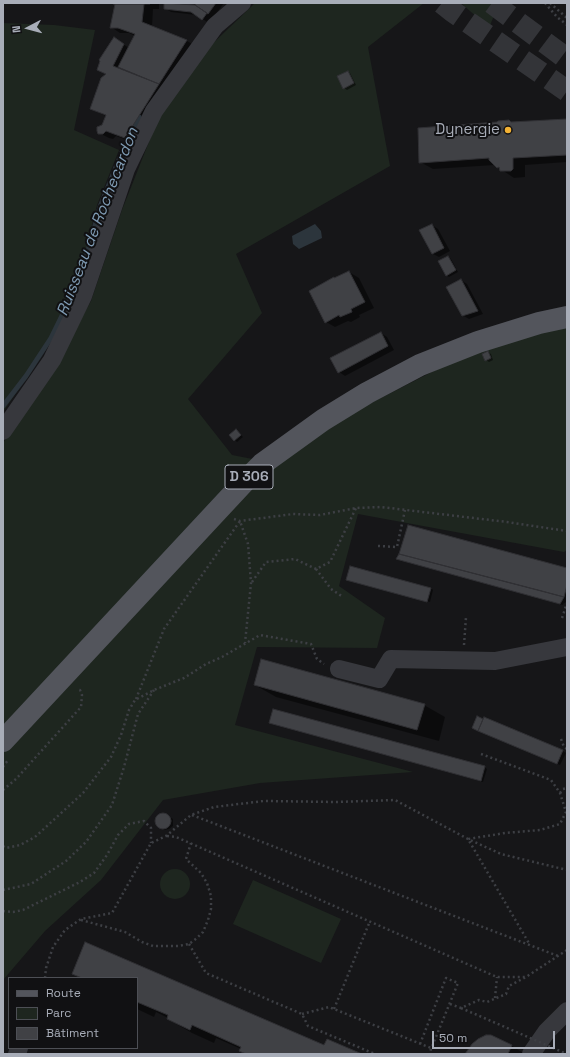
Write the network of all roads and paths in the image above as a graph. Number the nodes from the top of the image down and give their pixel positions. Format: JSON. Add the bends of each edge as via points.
{"nodes":[{"id":1,"x":242,"y":3,"type":"edge"},
{"id":2,"x":545,"y":3,"type":"edge"},
{"id":3,"x":550,"y":3,"type":"edge"},
{"id":4,"x":567,"y":18,"type":"edge"},
{"id":5,"x":567,"y":25,"type":"edge"},
{"id":6,"x":567,"y":317,"type":"edge"},
{"id":7,"x":3,"y":431,"type":"edge"},
{"id":8,"x":356,"y":508,"type":"junction"},
{"id":9,"x":405,"y":510,"type":"junction"},
{"id":10,"x":230,"y":518,"type":"dead end"},
{"id":11,"x":240,"y":521,"type":"junction"},
{"id":12,"x":567,"y":531,"type":"edge"},
{"id":13,"x":378,"y":546,"type":"dead end"},
{"id":14,"x":316,"y":569,"type":"junction"},
{"id":15,"x":251,"y":582,"type":"junction"},
{"id":16,"x":343,"y":597,"type":"dead end"},
{"id":17,"x":567,"y":603,"type":"edge"},
{"id":18,"x":466,"y":617,"type":"dead end"},
{"id":19,"x":562,"y":618,"type":"dead end"},
{"id":20,"x":245,"y":643,"type":"junction"},
{"id":21,"x":567,"y":647,"type":"edge"},
{"id":22,"x":462,"y":660,"type":"junction"},
{"id":23,"x":339,"y":669,"type":"joint"},
{"id":24,"x":80,"y":685,"type":"dead end"},
{"id":25,"x":154,"y":690,"type":"junction"},
{"id":26,"x":136,"y":700,"type":"junction"},
{"id":27,"x":561,"y":739,"type":"dead end"},
{"id":28,"x":7,"y":749,"type":"edge"},
{"id":29,"x":567,"y":749,"type":"edge"},
{"id":30,"x":481,"y":754,"type":"dead end"},
{"id":31,"x":3,"y":767,"type":"edge"},
{"id":32,"x":567,"y":788,"type":"edge"},
{"id":33,"x":3,"y":790,"type":"edge"},
{"id":34,"x":560,"y":793,"type":"junction"},
{"id":35,"x":191,"y":815,"type":"junction"},
{"id":36,"x":166,"y":836,"type":"junction"},
{"id":37,"x":468,"y":838,"type":"junction"},
{"id":38,"x":151,"y":843,"type":"junction"},
{"id":39,"x":190,"y":843,"type":"junction"},
{"id":40,"x":3,"y":846,"type":"edge"},
{"id":41,"x":567,"y":870,"type":"edge"},
{"id":42,"x":3,"y":890,"type":"edge"},
{"id":43,"x":3,"y":911,"type":"edge"},
{"id":44,"x":81,"y":920,"type":"junction"},
{"id":45,"x":370,"y":921,"type":"junction"},
{"id":46,"x":188,"y":944,"type":"junction"},
{"id":47,"x":530,"y":945,"type":"junction"},
{"id":48,"x":567,"y":950,"type":"edge"},
{"id":49,"x":558,"y":956,"type":"junction"},
{"id":50,"x":45,"y":977,"type":"edge"},
{"id":51,"x":526,"y":977,"type":"junction"},
{"id":52,"x":497,"y":978,"type":"junction"},
{"id":53,"x":495,"y":998,"type":"junction"},
{"id":54,"x":450,"y":1004,"type":"junction"},
{"id":55,"x":461,"y":1008,"type":"junction"},
{"id":56,"x":334,"y":1009,"type":"junction"},
{"id":57,"x":567,"y":1011,"type":"edge"},
{"id":58,"x":302,"y":1014,"type":"junction"},
{"id":59,"x":420,"y":1044,"type":"junction"},
{"id":60,"x":431,"y":1048,"type":"junction"},
{"id":61,"x":375,"y":1054,"type":"edge"},
{"id":62,"x":429,"y":1054,"type":"edge"},
{"id":63,"x":531,"y":1054,"type":"edge"},
{"id":64,"x":567,"y":1054,"type":"edge"}],
"edges":[{"from":1,"to":7,"type":"street","via":[[215,26],[154,111],[126,168],[83,296],[52,360]]},
{"from":2,"to":5,"type":"path"},
{"from":3,"to":4,"type":"path"},
{"from":6,"to":28,"type":"main road","number":"D 306","via":[[478,342],[420,365],[323,420],[262,464]]},
{"from":8,"to":9,"type":"path","via":[[381,507]]},
{"from":8,"to":11,"type":"path","via":[[320,515],[293,514]]},
{"from":8,"to":14,"type":"path","via":[[330,562]]},
{"from":9,"to":12,"type":"path"},
{"from":9,"to":13,"type":"path","via":[[397,548]]},
{"from":10,"to":11,"type":"path"},
{"from":11,"to":15,"type":"path","via":[[248,544]]},
{"from":11,"to":26,"type":"path","via":[[164,629]]},
{"from":14,"to":15,"type":"path","via":[[295,559],[266,562]]},
{"from":14,"to":16,"type":"path","via":[[331,590]]},
{"from":15,"to":20,"type":"path"},
{"from":17,"to":19,"type":"path"},
{"from":18,"to":22,"type":"path"},
{"from":20,"to":23,"type":"path","via":[[260,635],[311,644],[317,659],[328,667]]},
{"from":20,"to":25,"type":"path","via":[[184,678]]},
{"from":21,"to":22,"type":"street","via":[[495,660]]},
{"from":22,"to":23,"type":"street","via":[[391,659],[379,679]]},
{"from":24,"to":33,"type":"path","via":[[74,691],[80,690],[81,707]]},
{"from":25,"to":26,"type":"path"},
{"from":25,"to":42,"type":"path","via":[[138,714],[112,806],[86,842],[66,861],[31,884]]},
{"from":26,"to":40,"type":"path","via":[[111,757],[83,793],[35,837],[20,845],[6,848]]},
{"from":27,"to":29,"type":"path"},
{"from":28,"to":31,"type":"path"},
{"from":30,"to":34,"type":"path","via":[[551,780]]},
{"from":32,"to":34,"type":"path"},
{"from":34,"to":37,"type":"path","via":[[566,812],[560,824],[540,830]]},
{"from":35,"to":36,"type":"path"},
{"from":35,"to":37,"type":"path","via":[[214,807],[264,801],[395,800]]},
{"from":35,"to":47,"type":"path"},
{"from":36,"to":38,"type":"path"},
{"from":36,"to":39,"type":"path"},
{"from":37,"to":41,"type":"path","via":[[501,854]]},
{"from":37,"to":47,"type":"path"},
{"from":38,"to":43,"type":"path","via":[[151,828],[144,821],[129,824],[118,835],[94,872],[80,882],[22,910]]},
{"from":38,"to":44,"type":"path","via":[[112,912]]},
{"from":39,"to":45,"type":"path"},
{"from":39,"to":46,"type":"path","via":[[186,859],[201,873],[211,896],[211,909],[203,932]]},
{"from":44,"to":46,"type":"path","via":[[124,932],[153,946]]},
{"from":44,"to":50,"type":"path","via":[[65,930],[53,947]]},
{"from":45,"to":52,"type":"path"},
{"from":45,"to":56,"type":"path"},
{"from":46,"to":58,"type":"path","via":[[206,973]]},
{"from":47,"to":49,"type":"path"},
{"from":48,"to":49,"type":"path"},
{"from":49,"to":51,"type":"path"},
{"from":51,"to":52,"type":"path"},
{"from":51,"to":53,"type":"path","via":[[509,986],[506,994]]},
{"from":52,"to":53,"type":"path"},
{"from":53,"to":55,"type":"path","via":[[487,1002],[479,1000]]},
{"from":54,"to":55,"type":"path"},
{"from":54,"to":59,"type":"path","via":[[458,983],[446,978]]},
{"from":54,"to":60,"type":"path"},
{"from":55,"to":64,"type":"path","bridge":true},
{"from":56,"to":58,"type":"path","via":[[329,1007]]},
{"from":56,"to":59,"type":"path"},
{"from":57,"to":63,"type":"street","via":[[547,1031]]},
{"from":58,"to":61,"type":"path","via":[[308,1026]]},
{"from":59,"to":60,"type":"path"},
{"from":60,"to":62,"type":"path"}]}
